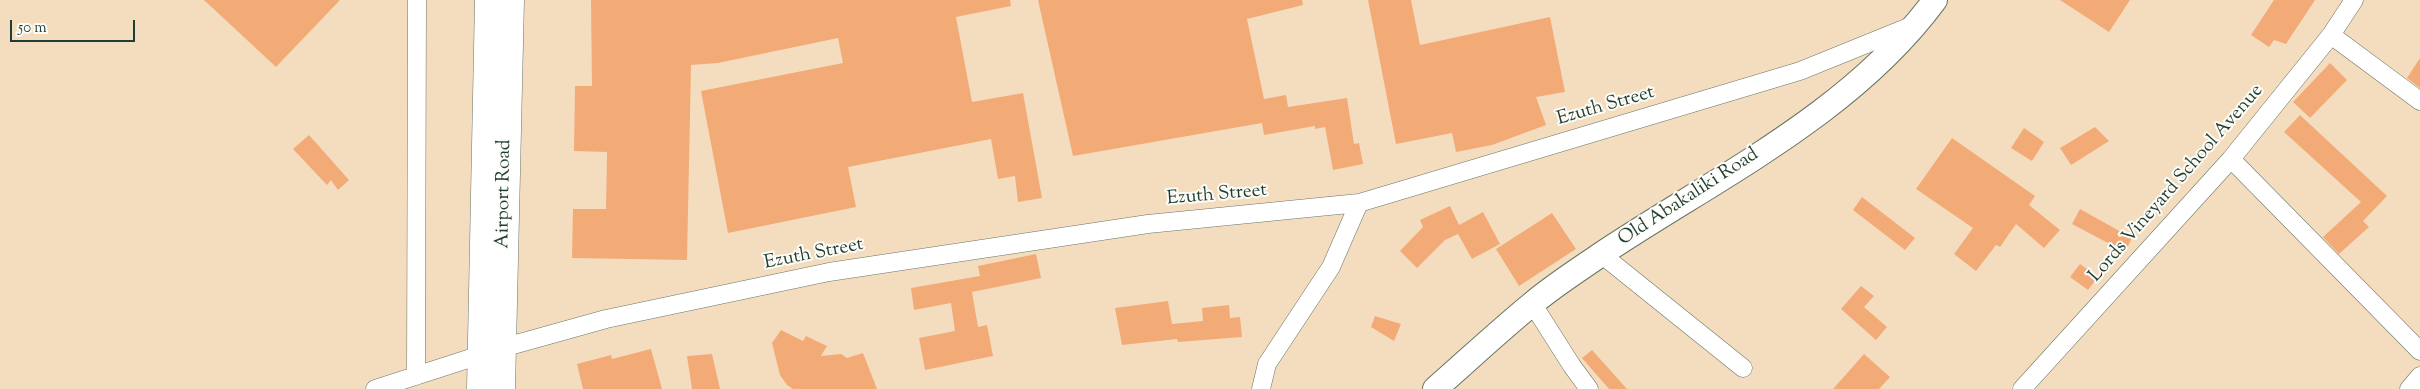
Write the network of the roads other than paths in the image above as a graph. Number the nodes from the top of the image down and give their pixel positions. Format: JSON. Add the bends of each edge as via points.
{"nodes":[{"id":1,"x":417,"y":0,"type":"edge"},
{"id":2,"x":489,"y":0,"type":"edge"},
{"id":3,"x":510,"y":0,"type":"edge"},
{"id":4,"x":1935,"y":0,"type":"edge"},
{"id":5,"x":2354,"y":0,"type":"edge"},
{"id":6,"x":1918,"y":23,"type":"junction"},
{"id":7,"x":2331,"y":35,"type":"junction"},
{"id":8,"x":2420,"y":101,"type":"edge"},
{"id":9,"x":2231,"y":159,"type":"junction"},
{"id":10,"x":1359,"y":204,"type":"junction"},
{"id":11,"x":1601,"y":254,"type":"junction"},
{"id":12,"x":1532,"y":303,"type":"junction"},
{"id":13,"x":492,"y":352,"type":"junction"},
{"id":14,"x":2420,"y":352,"type":"edge"},
{"id":15,"x":1744,"y":368,"type":"dead end"},
{"id":16,"x":416,"y":376,"type":"junction"},
{"id":17,"x":2420,"y":376,"type":"edge"},
{"id":18,"x":375,"y":389,"type":"edge"},
{"id":19,"x":481,"y":389,"type":"edge"},
{"id":20,"x":502,"y":389,"type":"edge"},
{"id":21,"x":1261,"y":389,"type":"edge"},
{"id":22,"x":1435,"y":389,"type":"edge"},
{"id":23,"x":1589,"y":389,"type":"edge"},
{"id":24,"x":2022,"y":389,"type":"edge"},
{"id":25,"x":2409,"y":389,"type":"edge"}],
"edges":[{"from":1,"to":16,"type":"street"},
{"from":2,"to":13,"type":"main road","name":"Airport Road"},
{"from":3,"to":13,"type":"main road","name":"Airport Road"},
{"from":4,"to":6,"type":"main road","name":"Old Abakaliki Road"},
{"from":5,"to":7,"type":"street","name":"Lords Vineyard School Avenue"},
{"from":6,"to":10,"type":"street","name":"Ezuth Street","via":[[1800,71]]},
{"from":6,"to":11,"type":"main road","name":"Old Abakaliki Road","via":[[1833,102],[1701,192]]},
{"from":7,"to":8,"type":"street"},
{"from":7,"to":9,"type":"street","name":"Lords Vineyard School Avenue"},
{"from":9,"to":14,"type":"street"},
{"from":9,"to":24,"type":"street","name":"Lords Vineyard School Avenue"},
{"from":10,"to":13,"type":"street","name":"Ezuth Street","via":[[1148,224],[829,272],[606,319]]},
{"from":10,"to":21,"type":"street","via":[[1331,267],[1267,364]]},
{"from":11,"to":12,"type":"main road","name":"Old Abakaliki Road"},
{"from":11,"to":15,"type":"street"},
{"from":12,"to":22,"type":"main road","name":"Old Abakaliki Road"},
{"from":12,"to":23,"type":"street"},
{"from":13,"to":16,"type":"street","name":"Ezuth Street"},
{"from":13,"to":19,"type":"main road","name":"Airport Road"},
{"from":13,"to":20,"type":"main road","name":"Airport Road"},
{"from":16,"to":18,"type":"street","name":"Ezuth Street"},
{"from":17,"to":25,"type":"street"}]}
